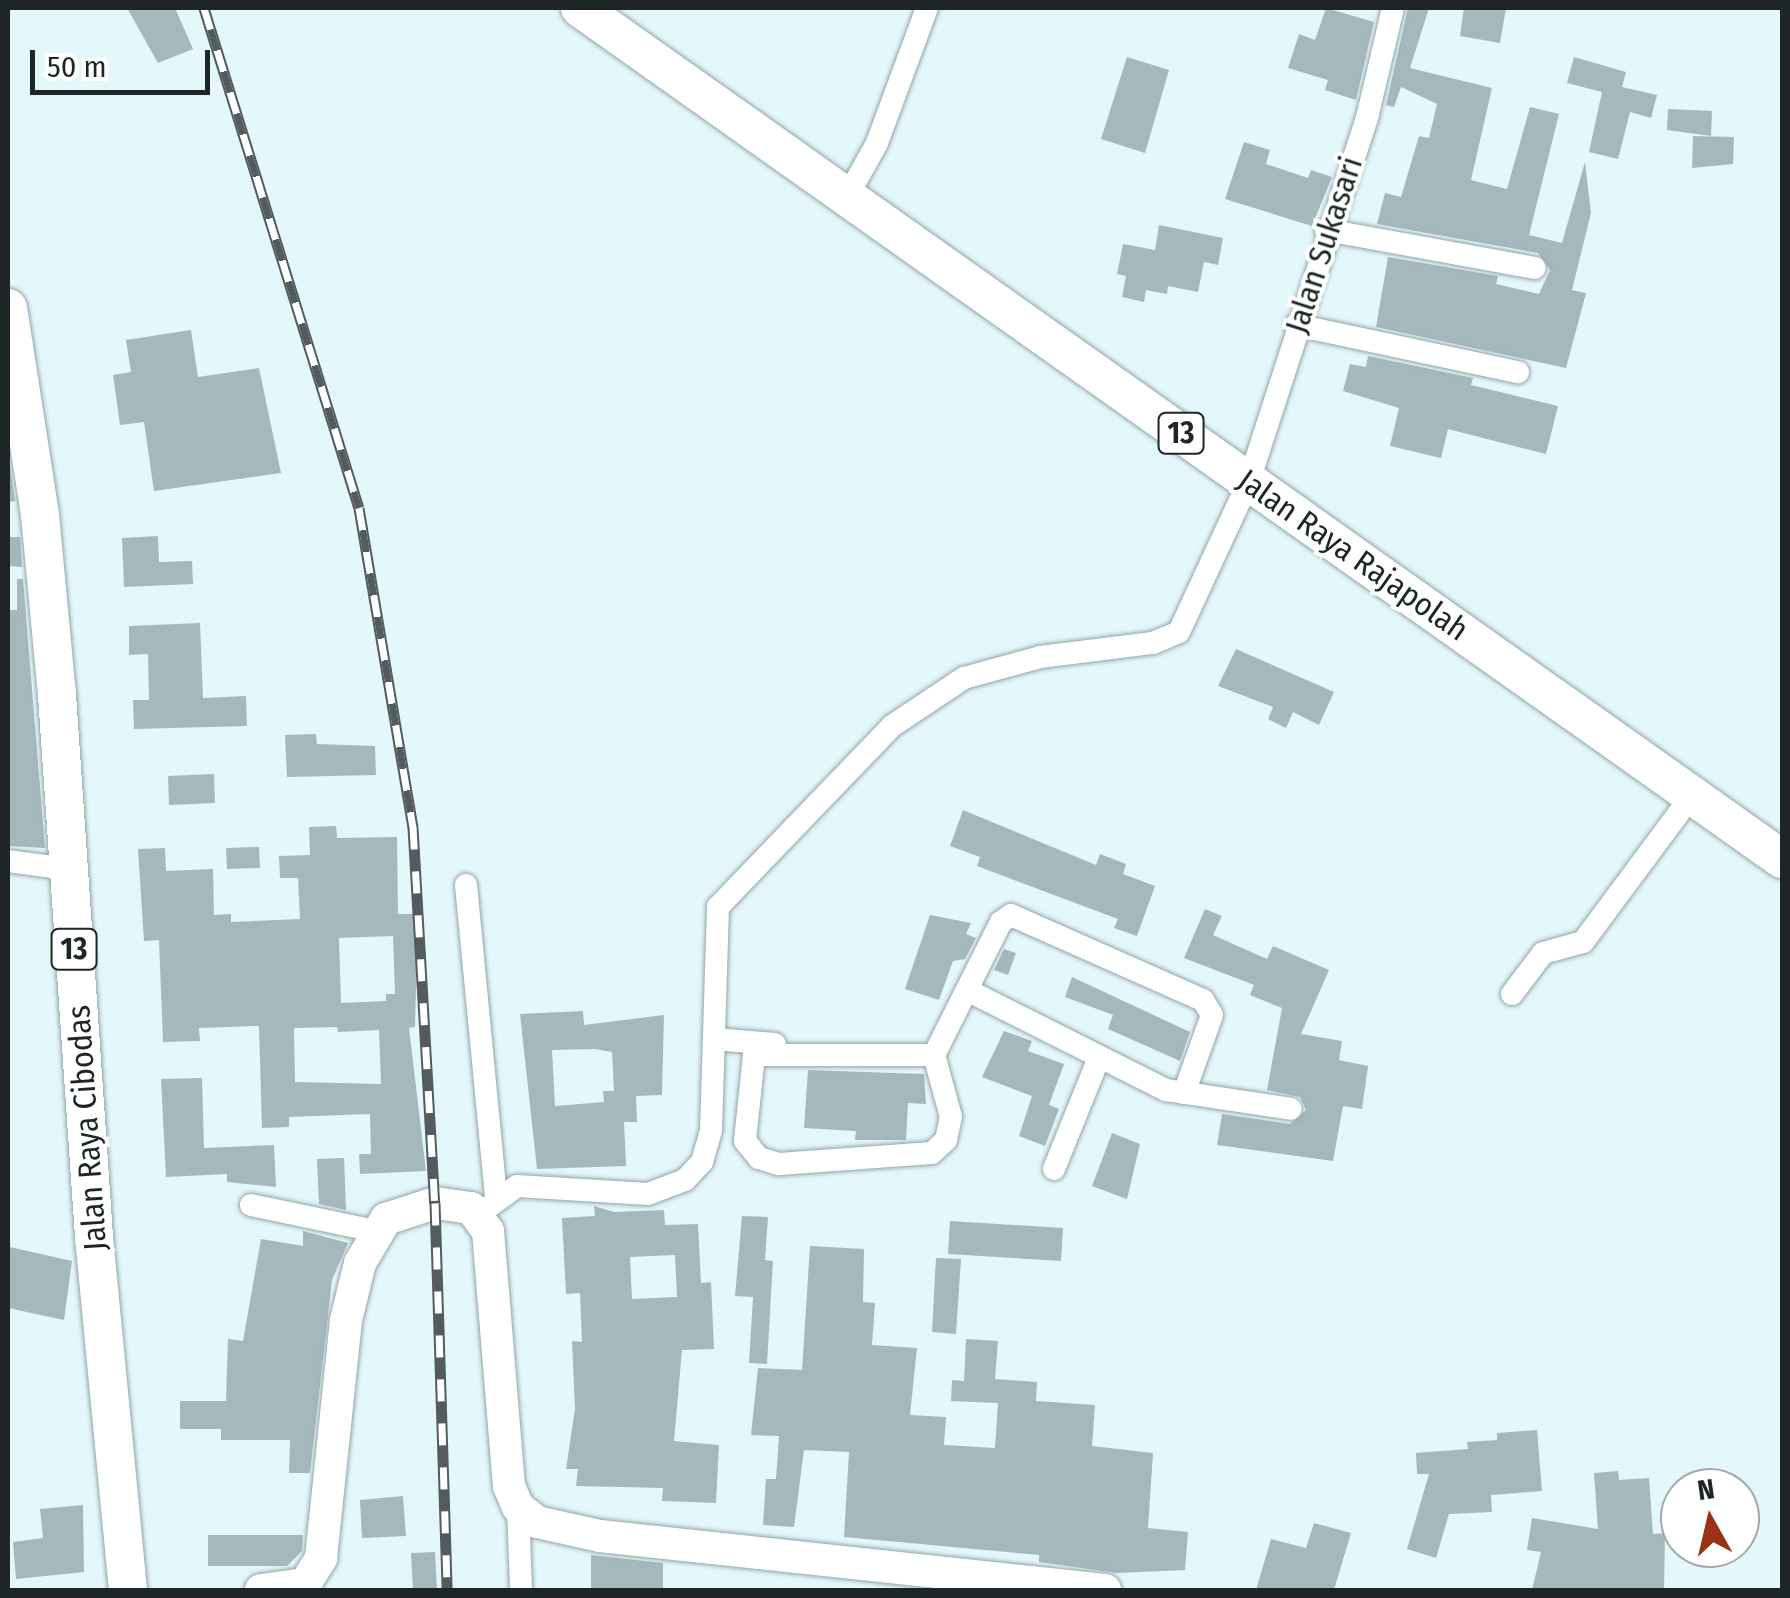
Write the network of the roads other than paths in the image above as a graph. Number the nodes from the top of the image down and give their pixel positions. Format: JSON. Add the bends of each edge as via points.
{"nodes":[{"id":1,"x":580,"y":8,"type":"edge"},
{"id":2,"x":927,"y":8,"type":"edge"},
{"id":3,"x":1393,"y":8,"type":"edge"},
{"id":4,"x":847,"y":198,"type":"junction"},
{"id":5,"x":1326,"y":230,"type":"junction"},
{"id":6,"x":1535,"y":268,"type":"dead end"},
{"id":7,"x":8,"y":308,"type":"edge"},
{"id":8,"x":1296,"y":325,"type":"junction"},
{"id":9,"x":1518,"y":372,"type":"dead end"},
{"id":10,"x":1249,"y":481,"type":"junction"},
{"id":11,"x":1692,"y":795,"type":"junction"},
{"id":12,"x":1782,"y":859,"type":"edge"},
{"id":13,"x":8,"y":862,"type":"edge"},
{"id":14,"x":68,"y":869,"type":"junction"},
{"id":15,"x":466,"y":885,"type":"dead end"},
{"id":16,"x":1007,"y":898,"type":"dead end"},
{"id":17,"x":968,"y":990,"type":"junction"},
{"id":18,"x":1512,"y":994,"type":"dead end"},
{"id":19,"x":714,"y":1039,"type":"junction"},
{"id":20,"x":754,"y":1055,"type":"junction"},
{"id":21,"x":934,"y":1056,"type":"junction"},
{"id":22,"x":1098,"y":1060,"type":"junction"},
{"id":23,"x":1184,"y":1093,"type":"junction"},
{"id":24,"x":1291,"y":1109,"type":"dead end"},
{"id":25,"x":1054,"y":1169,"type":"dead end"},
{"id":26,"x":252,"y":1205,"type":"dead end"},
{"id":27,"x":487,"y":1205,"type":"junction"},
{"id":28,"x":375,"y":1231,"type":"junction"},
{"id":29,"x":518,"y":1507,"type":"junction"},
{"id":30,"x":1018,"y":1585,"type":"edge"},
{"id":31,"x":128,"y":1590,"type":"edge"},
{"id":32,"x":261,"y":1590,"type":"edge"},
{"id":33,"x":521,"y":1590,"type":"edge"},
{"id":34,"x":1105,"y":1590,"type":"edge"}],
"edges":[{"from":1,"to":4,"type":"highway","name":"Jalan Raya Rajapolah","number":"13"},
{"from":2,"to":4,"type":"street","via":[[877,143]]},
{"from":3,"to":5,"type":"street","name":"Jalan Sukasari","via":[[1367,118]]},
{"from":4,"to":10,"type":"highway","name":"Jalan Raya Rajapolah","number":"13"},
{"from":5,"to":6,"type":"street"},
{"from":5,"to":8,"type":"street","name":"Jalan Sukasari"},
{"from":7,"to":14,"type":"highway","name":"Jalan Raya Cibodas","number":"13","via":[[40,516]]},
{"from":8,"to":9,"type":"street"},
{"from":8,"to":10,"type":"street","name":"Jalan Sukasari"},
{"from":10,"to":11,"type":"highway","name":"Jalan Raya Rajapolah","number":"13"},
{"from":10,"to":19,"type":"street","name":"Jalan Sukasari","via":[[1179,632],[1153,643],[1040,657],[940,688],[892,726],[718,906]]},
{"from":11,"to":12,"type":"highway","name":"Jalan Raya Rajapolah","number":"13"},
{"from":11,"to":18,"type":"street","via":[[1583,942],[1543,953]]},
{"from":13,"to":14,"type":"street"},
{"from":14,"to":31,"type":"highway","name":"Jalan Raya Cibodas","number":"13"},
{"from":15,"to":27,"type":"street"},
{"from":16,"to":17,"type":"street"},
{"from":17,"to":19,"type":"street","via":[[932,1036],[916,1043]]},
{"from":17,"to":21,"type":"street"},
{"from":17,"to":22,"type":"street"},
{"from":17,"to":23,"type":"street","via":[[1000,922],[1016,915],[1191,994],[1212,1015]]},
{"from":19,"to":20,"type":"street"},
{"from":19,"to":27,"type":"street","via":[[711,1130],[702,1162],[686,1180],[648,1194],[517,1186]]},
{"from":20,"to":21,"type":"street"},
{"from":20,"to":21,"type":"street","via":[[745,1141],[758,1158],[778,1164],[932,1153],[946,1140],[950,1117]]},
{"from":22,"to":23,"type":"street"},
{"from":22,"to":25,"type":"street"},
{"from":23,"to":24,"type":"street"},
{"from":26,"to":28,"type":"street"},
{"from":27,"to":28,"type":"main road","via":[[403,1208]]},
{"from":27,"to":29,"type":"main road","via":[[510,1486]]},
{"from":28,"to":32,"type":"main road","via":[[346,1320],[321,1558],[304,1584]]},
{"from":29,"to":30,"type":"main road","via":[[537,1522],[600,1536]]},
{"from":29,"to":33,"type":"street"},
{"from":30,"to":34,"type":"main road"}]}
